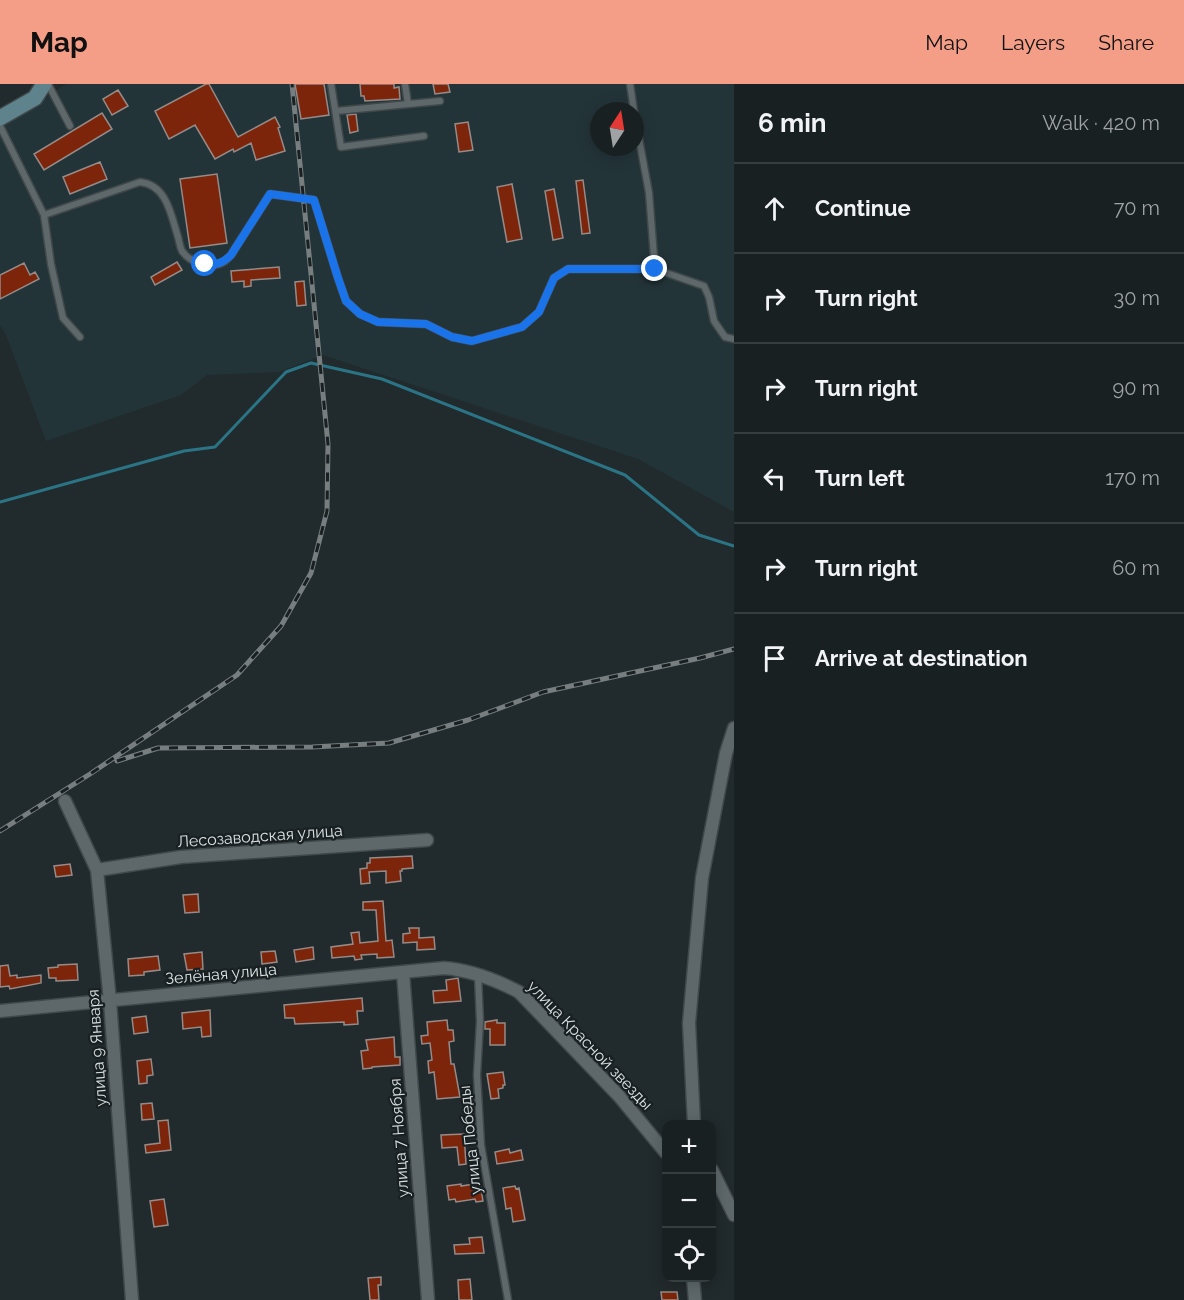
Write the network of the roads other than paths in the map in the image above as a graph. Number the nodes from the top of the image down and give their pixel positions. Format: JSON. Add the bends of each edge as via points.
{"nodes":[{"id":1,"x":46,"y":84,"type":"edge"},
{"id":2,"x":331,"y":84,"type":"edge"},
{"id":3,"x":405,"y":84,"type":"edge"},
{"id":4,"x":630,"y":84,"type":"edge"},
{"id":5,"x":440,"y":101,"type":"dead end"},
{"id":6,"x":633,"y":102,"type":"edge"},
{"id":7,"x":408,"y":104,"type":"junction"},
{"id":8,"x":336,"y":111,"type":"junction"},
{"id":9,"x":0,"y":118,"type":"edge"},
{"id":10,"x":0,"y":126,"type":"edge"},
{"id":11,"x":70,"y":126,"type":"dead end"},
{"id":12,"x":424,"y":136,"type":"dead end"},
{"id":13,"x":642,"y":156,"type":"edge"},
{"id":14,"x":44,"y":215,"type":"junction"},
{"id":15,"x":655,"y":269,"type":"junction"},
{"id":16,"x":80,"y":337,"type":"dead end"},
{"id":17,"x":734,"y":339,"type":"edge"},
{"id":18,"x":734,"y":728,"type":"edge"},
{"id":19,"x":65,"y":801,"type":"dead end"},
{"id":20,"x":427,"y":840,"type":"dead end"},
{"id":21,"x":97,"y":870,"type":"junction"},
{"id":22,"x":444,"y":968,"type":"joint"},
{"id":23,"x":403,"y":973,"type":"junction"},
{"id":24,"x":478,"y":976,"type":"junction"},
{"id":25,"x":110,"y":1001,"type":"junction"},
{"id":26,"x":0,"y":1011,"type":"edge"},
{"id":27,"x":694,"y":1120,"type":"edge"},
{"id":28,"x":662,"y":1145,"type":"edge"},
{"id":29,"x":713,"y":1174,"type":"edge"},
{"id":30,"x":734,"y":1215,"type":"edge"},
{"id":31,"x":693,"y":1282,"type":"edge"},
{"id":32,"x":132,"y":1300,"type":"edge"},
{"id":33,"x":428,"y":1300,"type":"edge"},
{"id":34,"x":508,"y":1300,"type":"edge"},
{"id":35,"x":695,"y":1300,"type":"edge"}],
"edges":[{"from":1,"to":9,"type":"street","via":[[35,98]]},
{"from":1,"to":11,"type":"lane"},
{"from":2,"to":8,"type":"lane"},
{"from":3,"to":7,"type":"lane"},
{"from":4,"to":6,"type":"lane"},
{"from":5,"to":7,"type":"lane"},
{"from":7,"to":8,"type":"lane"},
{"from":8,"to":12,"type":"lane","via":[[341,147]]},
{"from":10,"to":14,"type":"lane"},
{"from":13,"to":15,"type":"lane"},
{"from":14,"to":15,"type":"lane","via":[[140,182],[148,183],[162,193],[168,204],[182,251],[193,261],[217,265],[231,255],[270,194],[314,200],[346,301],[360,314],[378,322],[426,324],[452,337],[472,341],[522,327],[539,312],[554,278],[568,269]]},
{"from":14,"to":16,"type":"lane","via":[[63,318]]},
{"from":15,"to":17,"type":"lane","via":[[704,286],[714,321],[725,337]]},
{"from":18,"to":27,"type":"street","via":[[702,878],[689,1023]]},
{"from":19,"to":21,"type":"street","name":"улица 9 Января"},
{"from":20,"to":21,"type":"street","name":"Лесозаводская улица","via":[[181,857]]},
{"from":21,"to":25,"type":"street","name":"улица 9 Января"},
{"from":22,"to":23,"type":"street","name":"Зелёная улица"},
{"from":22,"to":24,"type":"street","name":"улица Красной звезды"},
{"from":23,"to":25,"type":"street","name":"Зелёная улица"},
{"from":23,"to":33,"type":"street","name":"улица 7 Ноября"},
{"from":24,"to":28,"type":"street","name":"улица Красной звезды","via":[[519,992]]},
{"from":24,"to":34,"type":"lane","name":"улица Победы","via":[[481,1145]]},
{"from":25,"to":26,"type":"street","name":"Зелёная улица"},
{"from":25,"to":32,"type":"street","name":"улица 9 Января"},
{"from":29,"to":30,"type":"street"},
{"from":31,"to":35,"type":"street"}]}
